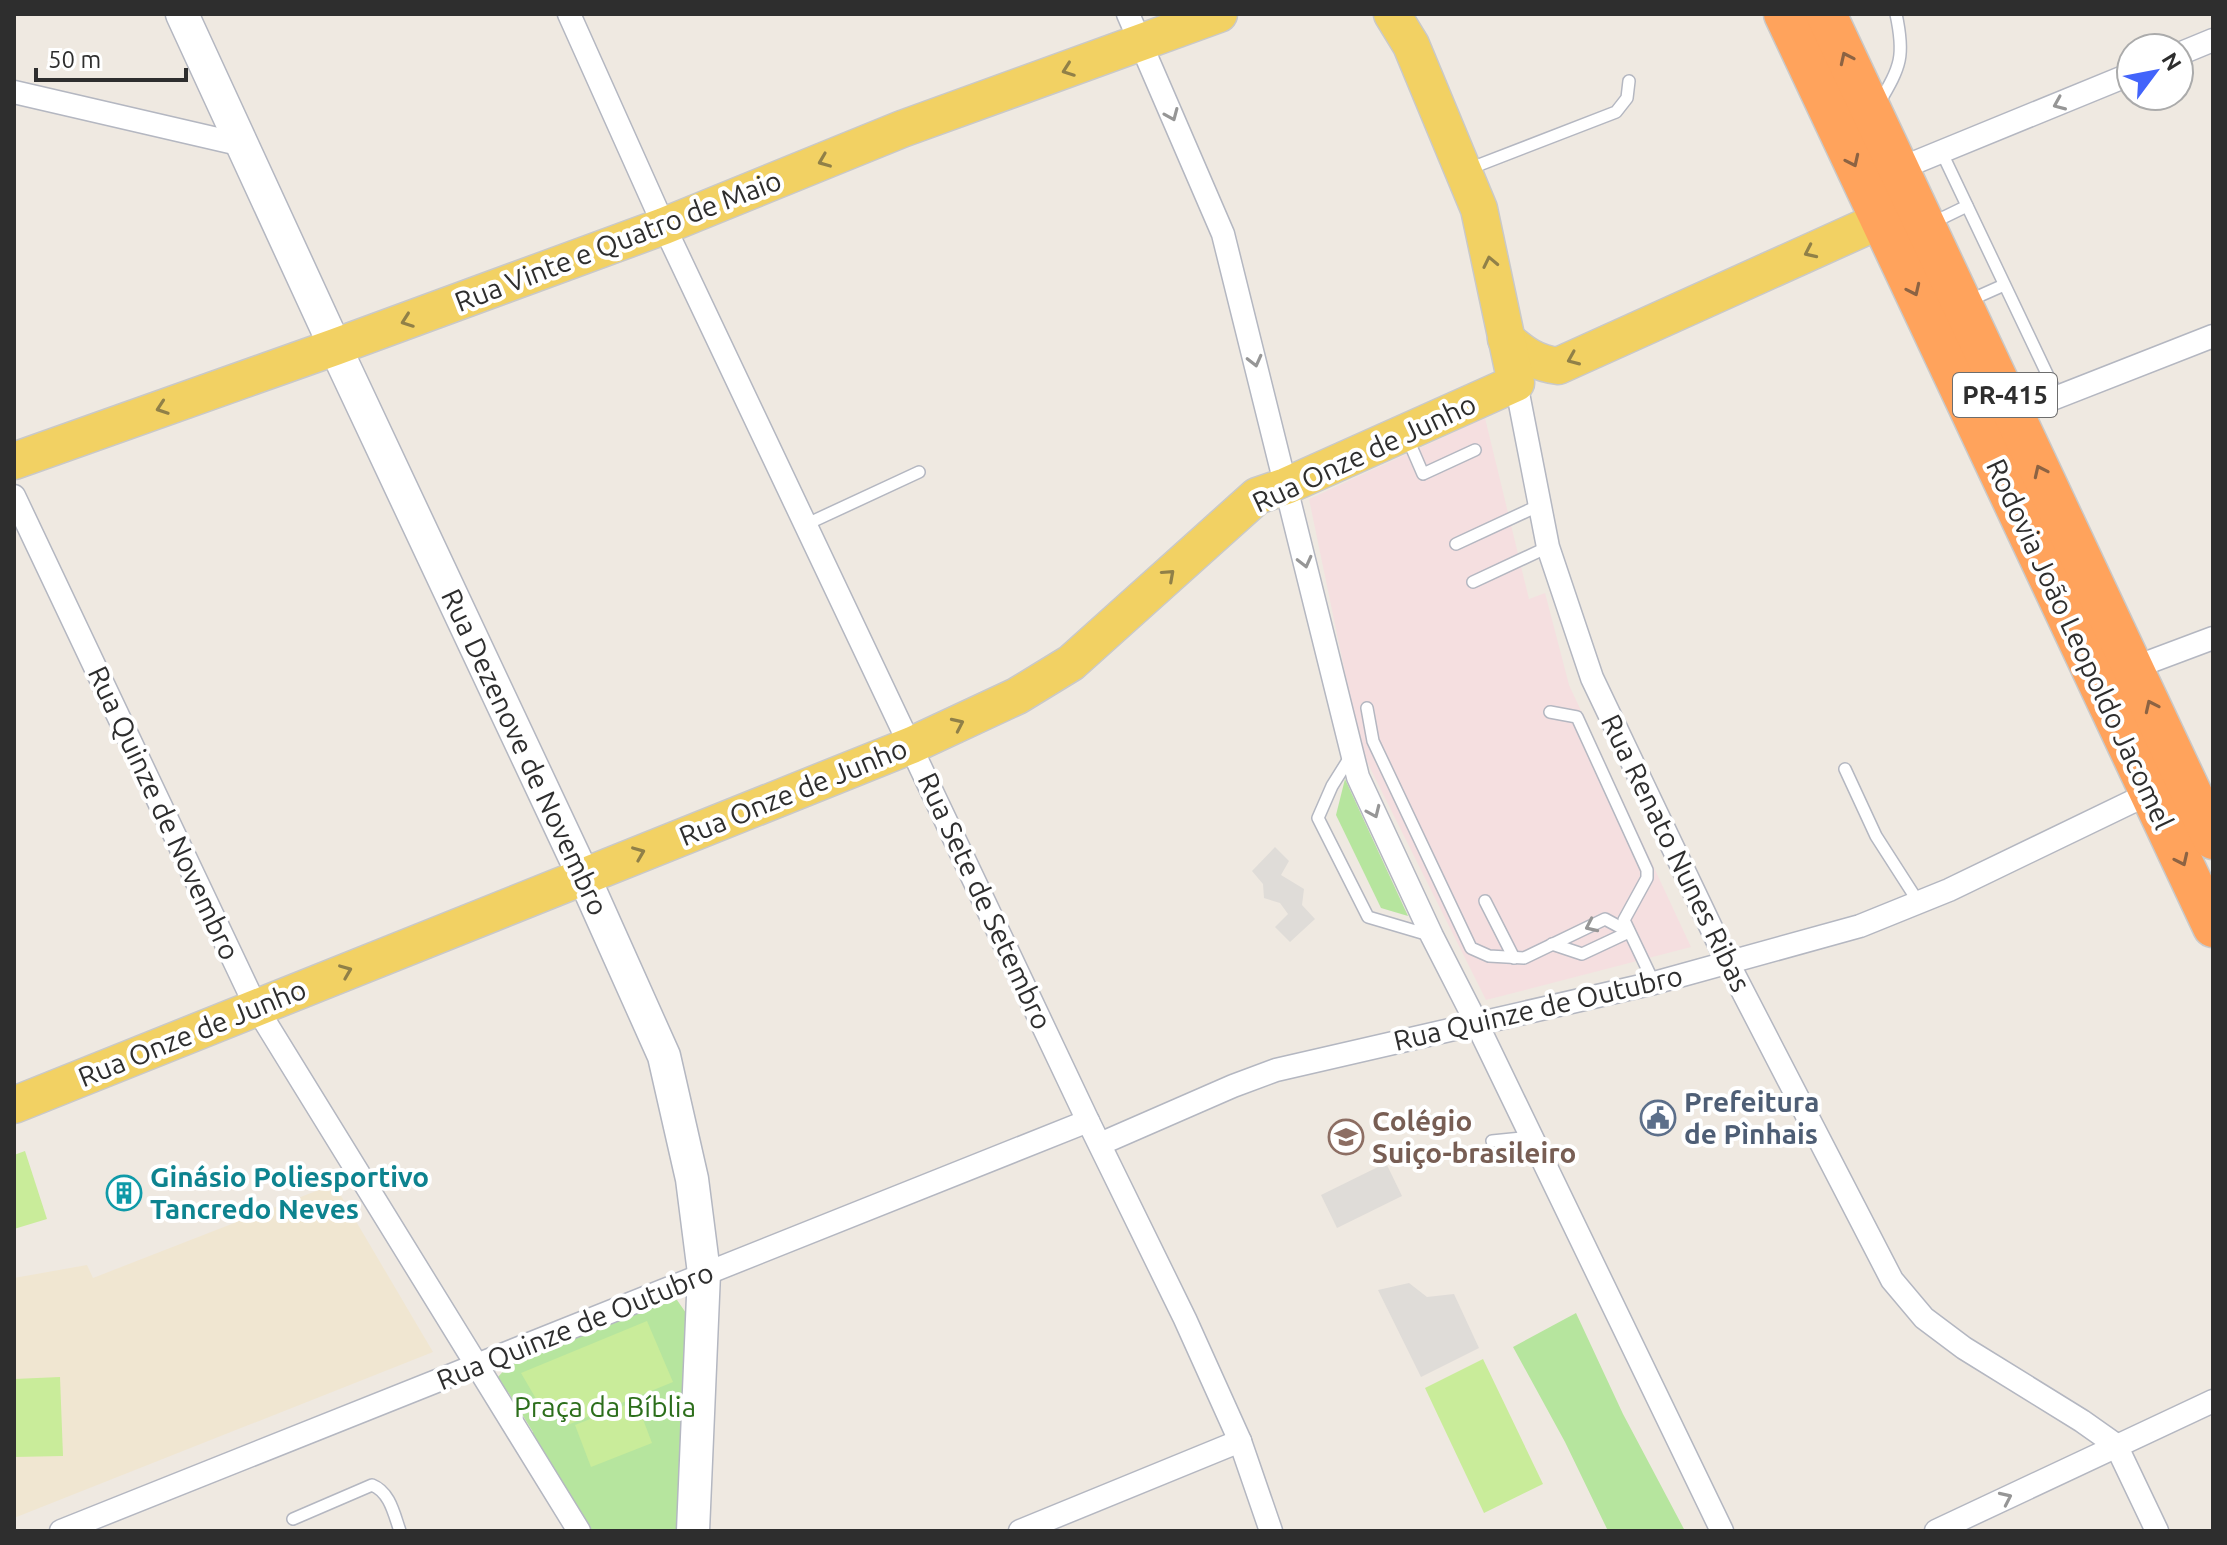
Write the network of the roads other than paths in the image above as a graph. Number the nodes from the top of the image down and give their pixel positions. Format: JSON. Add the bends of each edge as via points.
{"nodes":[{"id":1,"x":182,"y":14,"type":"edge"},
{"id":2,"x":569,"y":14,"type":"edge"},
{"id":3,"x":1219,"y":14,"type":"edge"},
{"id":4,"x":1392,"y":14,"type":"edge"},
{"id":5,"x":1784,"y":14,"type":"edge"},
{"id":6,"x":1826,"y":14,"type":"edge"},
{"id":7,"x":1896,"y":14,"type":"edge"},
{"id":8,"x":1134,"y":29,"type":"edge"},
{"id":9,"x":1412,"y":29,"type":"edge"},
{"id":10,"x":1629,"y":81,"type":"dead end"},
{"id":11,"x":2115,"y":81,"type":"edge"},
{"id":12,"x":14,"y":92,"type":"edge"},
{"id":13,"x":1873,"y":114,"type":"junction"},
{"id":14,"x":243,"y":145,"type":"junction"},
{"id":15,"x":1942,"y":153,"type":"junction"},
{"id":16,"x":1899,"y":169,"type":"junction"},
{"id":17,"x":1465,"y":171,"type":"junction"},
{"id":18,"x":1967,"y":206,"type":"junction"},
{"id":19,"x":1881,"y":220,"type":"junction"},
{"id":20,"x":664,"y":226,"type":"junction"},
{"id":21,"x":1925,"y":226,"type":"junction"},
{"id":22,"x":2004,"y":285,"type":"junction"},
{"id":23,"x":1962,"y":304,"type":"junction"},
{"id":24,"x":2213,"y":336,"type":"edge"},
{"id":25,"x":1506,"y":339,"type":"junction"},
{"id":26,"x":335,"y":347,"type":"junction"},
{"id":27,"x":1516,"y":383,"type":"junction"},
{"id":28,"x":2058,"y":397,"type":"junction"},
{"id":29,"x":2014,"y":414,"type":"junction"},
{"id":30,"x":1405,"y":433,"type":"junction"},
{"id":31,"x":1475,"y":450,"type":"dead end"},
{"id":32,"x":14,"y":461,"type":"edge"},
{"id":33,"x":919,"y":472,"type":"dead end"},
{"id":34,"x":1286,"y":486,"type":"junction"},
{"id":35,"x":14,"y":496,"type":"edge"},
{"id":36,"x":1540,"y":505,"type":"junction"},
{"id":37,"x":807,"y":524,"type":"junction"},
{"id":38,"x":1456,"y":544,"type":"dead end"},
{"id":39,"x":1548,"y":547,"type":"junction"},
{"id":40,"x":1473,"y":582,"type":"dead end"},
{"id":41,"x":2213,"y":638,"type":"edge"},
{"id":42,"x":2133,"y":668,"type":"junction"},
{"id":43,"x":1367,"y":708,"type":"dead end"},
{"id":44,"x":1550,"y":712,"type":"dead end"},
{"id":45,"x":912,"y":745,"type":"junction"},
{"id":46,"x":1353,"y":754,"type":"junction"},
{"id":47,"x":1845,"y":769,"type":"dead end"},
{"id":48,"x":2167,"y":785,"type":"junction"},
{"id":49,"x":2213,"y":839,"type":"edge"},
{"id":50,"x":583,"y":875,"type":"junction"},
{"id":51,"x":1485,"y":901,"type":"dead end"},
{"id":52,"x":1919,"y":903,"type":"junction"},
{"id":53,"x":2213,"y":927,"type":"edge"},
{"id":54,"x":1629,"y":932,"type":"junction"},
{"id":55,"x":1432,"y":936,"type":"junction"},
{"id":56,"x":1552,"y":944,"type":"junction"},
{"id":57,"x":1514,"y":958,"type":"junction"},
{"id":58,"x":1727,"y":961,"type":"junction"},
{"id":59,"x":1654,"y":983,"type":"junction"},
{"id":60,"x":256,"y":1007,"type":"junction"},
{"id":61,"x":1476,"y":1022,"type":"junction"},
{"id":62,"x":14,"y":1105,"type":"edge"},
{"id":63,"x":1088,"y":1121,"type":"junction"},
{"id":64,"x":1531,"y":1137,"type":"junction"},
{"id":65,"x":1492,"y":1141,"type":"dead end"},
{"id":66,"x":1100,"y":1144,"type":"junction"},
{"id":67,"x":704,"y":1273,"type":"junction"},
{"id":68,"x":477,"y":1366,"type":"junction"},
{"id":69,"x":2213,"y":1401,"type":"edge"},
{"id":70,"x":1240,"y":1441,"type":"junction"},
{"id":71,"x":2116,"y":1445,"type":"junction"},
{"id":72,"x":293,"y":1519,"type":"dead end"},
{"id":73,"x":61,"y":1531,"type":"edge"},
{"id":74,"x":400,"y":1531,"type":"edge"},
{"id":75,"x":579,"y":1531,"type":"edge"},
{"id":76,"x":693,"y":1531,"type":"edge"},
{"id":77,"x":1020,"y":1531,"type":"edge"},
{"id":78,"x":1271,"y":1531,"type":"edge"},
{"id":79,"x":1722,"y":1531,"type":"edge"},
{"id":80,"x":1936,"y":1531,"type":"edge"},
{"id":81,"x":2157,"y":1531,"type":"edge"}],
"edges":[{"from":1,"to":14,"type":"street","name":"Rua Dezenove de Novembro"},
{"from":2,"to":20,"type":"street","name":"Rua Sete de Setembro"},
{"from":3,"to":8,"type":"main road","name":"Rua Vinte e Quatro de Maio"},
{"from":4,"to":9,"type":"main road","name":"Rua Renato Nunes Ribas"},
{"from":5,"to":19,"type":"highway","name":"Rodovia João Leopoldo Jacomel","number":"PR-415","one_way":true},
{"from":13,"to":6,"type":"highway","name":"Rodovia João Leopoldo Jacomel","number":"PR-415","one_way":true},
{"from":7,"to":13,"type":"lane","via":[[1902,41],[1899,70]]},
{"from":8,"to":20,"type":"main road","name":"Rua Vinte e Quatro de Maio","one_way":true},
{"from":8,"to":34,"type":"street","one_way":true,"via":[[1223,234]]},
{"from":9,"to":17,"type":"main road","name":"Rua Renato Nunes Ribas"},
{"from":10,"to":17,"type":"lane","via":[[1627,98],[1616,112]]},
{"from":11,"to":15,"type":"street","one_way":true},
{"from":12,"to":14,"type":"street"},
{"from":13,"to":16,"type":"highway","name":"Rodovia João Leopoldo Jacomel","number":"PR-415"},
{"from":14,"to":26,"type":"street","name":"Rua Dezenove de Novembro"},
{"from":15,"to":16,"type":"street"},
{"from":15,"to":18,"type":"lane"},
{"from":16,"to":21,"type":"highway","name":"Rodovia João Leopoldo Jacomel","number":"PR-415"},
{"from":25,"to":17,"type":"main road","name":"Rua Renato Nunes Ribas","one_way":true,"via":[[1479,209]]},
{"from":18,"to":21,"type":"lane"},
{"from":18,"to":22,"type":"lane"},
{"from":19,"to":25,"type":"main road","one_way":true,"via":[[1558,366],[1541,364]]},
{"from":19,"to":48,"type":"highway","name":"Rodovia João Leopoldo Jacomel","number":"PR-415","one_way":true},
{"from":20,"to":26,"type":"main road","name":"Rua Vinte e Quatro de Maio","one_way":true},
{"from":20,"to":37,"type":"street","name":"Rua Sete de Setembro"},
{"from":21,"to":23,"type":"highway","name":"Rodovia João Leopoldo Jacomel","number":"PR-415"},
{"from":22,"to":23,"type":"lane"},
{"from":22,"to":28,"type":"lane"},
{"from":23,"to":29,"type":"highway","name":"Rodovia João Leopoldo Jacomel","number":"PR-415"},
{"from":24,"to":28,"type":"street"},
{"from":25,"to":27,"type":"main road","name":"Rua Renato Nunes Ribas"},
{"from":26,"to":32,"type":"main road","name":"Rua Vinte e Quatro de Maio","one_way":true},
{"from":26,"to":50,"type":"street","name":"Rua Dezenove de Novembro"},
{"from":27,"to":30,"type":"main road","name":"Rua Onze de Junho"},
{"from":27,"to":36,"type":"street","name":"Rua Renato Nunes Ribas"},
{"from":28,"to":29,"type":"street"},
{"from":42,"to":29,"type":"highway","name":"Rodovia João Leopoldo Jacomel","number":"PR-415","one_way":true},
{"from":30,"to":31,"type":"lane","via":[[1423,474]]},
{"from":30,"to":34,"type":"main road","name":"Rua Onze de Junho"},
{"from":33,"to":37,"type":"lane"},
{"from":45,"to":34,"type":"main road","name":"Rua Onze de Junho","one_way":true,"via":[[1017,696],[1071,663],[1257,496]]},
{"from":34,"to":46,"type":"street","one_way":true},
{"from":35,"to":60,"type":"street","name":"Rua Quinze de Novembro"},
{"from":36,"to":38,"type":"lane"},
{"from":36,"to":39,"type":"street","name":"Rua Renato Nunes Ribas"},
{"from":37,"to":45,"type":"street","name":"Rua Sete de Setembro"},
{"from":39,"to":40,"type":"lane"},
{"from":39,"to":58,"type":"street","name":"Rua Renato Nunes Ribas","via":[[1592,678]]},
{"from":41,"to":42,"type":"street"},
{"from":48,"to":42,"type":"highway","name":"Rodovia João Leopoldo Jacomel","number":"PR-415","one_way":true},
{"from":43,"to":57,"type":"lane","via":[[1373,741],[1471,948]]},
{"from":44,"to":54,"type":"lane","via":[[1577,717],[1647,870],[1624,920]]},
{"from":50,"to":45,"type":"main road","name":"Rua Onze de Junho","one_way":true},
{"from":45,"to":63,"type":"street","name":"Rua Sete de Setembro"},
{"from":46,"to":55,"type":"street","one_way":true,"via":[[1358,777]]},
{"from":46,"to":55,"type":"lane","via":[[1318,818],[1368,917]]},
{"from":47,"to":52,"type":"lane","via":[[1876,836]]},
{"from":48,"to":49,"type":"highway","name":"Rodovia João Leopoldo Jacomel","number":"PR-415"},
{"from":48,"to":52,"type":"street","name":"Rua Quinze de Outubro"},
{"from":48,"to":53,"type":"highway","name":"Rodovia João Leopoldo Jacomel","number":"PR-415","one_way":true},
{"from":60,"to":50,"type":"main road","name":"Rua Onze de Junho","one_way":true},
{"from":50,"to":67,"type":"street","name":"Rua Dezenove de Novembro","via":[[664,1056],[692,1179]]},
{"from":51,"to":57,"type":"lane"},
{"from":52,"to":58,"type":"street","name":"Rua Quinze de Outubro","via":[[1860,926]]},
{"from":54,"to":56,"type":"lane","via":[[1582,954]]},
{"from":54,"to":56,"type":"lane","one_way":true,"via":[[1605,919]]},
{"from":54,"to":59,"type":"lane"},
{"from":55,"to":61,"type":"street"},
{"from":56,"to":57,"type":"lane"},
{"from":58,"to":59,"type":"street","name":"Rua Quinze de Outubro"},
{"from":58,"to":71,"type":"street","name":"Rua Renato Nunes Ribas","via":[[1892,1280],[1924,1318],[1964,1348]]},
{"from":59,"to":61,"type":"street","name":"Rua Quinze de Outubro"},
{"from":60,"to":62,"type":"main road","name":"Rua Onze de Junho"},
{"from":60,"to":68,"type":"street","name":"Rua Quinze de Novembro"},
{"from":61,"to":64,"type":"street"},
{"from":61,"to":66,"type":"street","name":"Rua Quinze de Outubro","via":[[1276,1070]]},
{"from":63,"to":66,"type":"street","name":"Rua Sete de Setembro"},
{"from":63,"to":67,"type":"street","name":"Rua Quinze de Outubro"},
{"from":64,"to":65,"type":"lane"},
{"from":64,"to":79,"type":"street"},
{"from":66,"to":70,"type":"street","name":"Rua Sete de Setembro"},
{"from":67,"to":68,"type":"street","name":"Rua Quinze de Outubro"},
{"from":67,"to":76,"type":"street","name":"Rua Dezenove de Novembro"},
{"from":68,"to":73,"type":"street","name":"Rua Quinze de Outubro"},
{"from":68,"to":75,"type":"street","name":"Rua Quinze de Novembro"},
{"from":69,"to":71,"type":"street"},
{"from":70,"to":77,"type":"street"},
{"from":70,"to":78,"type":"street","name":"Rua Sete de Setembro"},
{"from":80,"to":71,"type":"street","one_way":true},
{"from":71,"to":81,"type":"street","name":"Rua Renato Nunes Ribas"},
{"from":72,"to":74,"type":"lane","via":[[372,1485],[389,1501]]}]}
